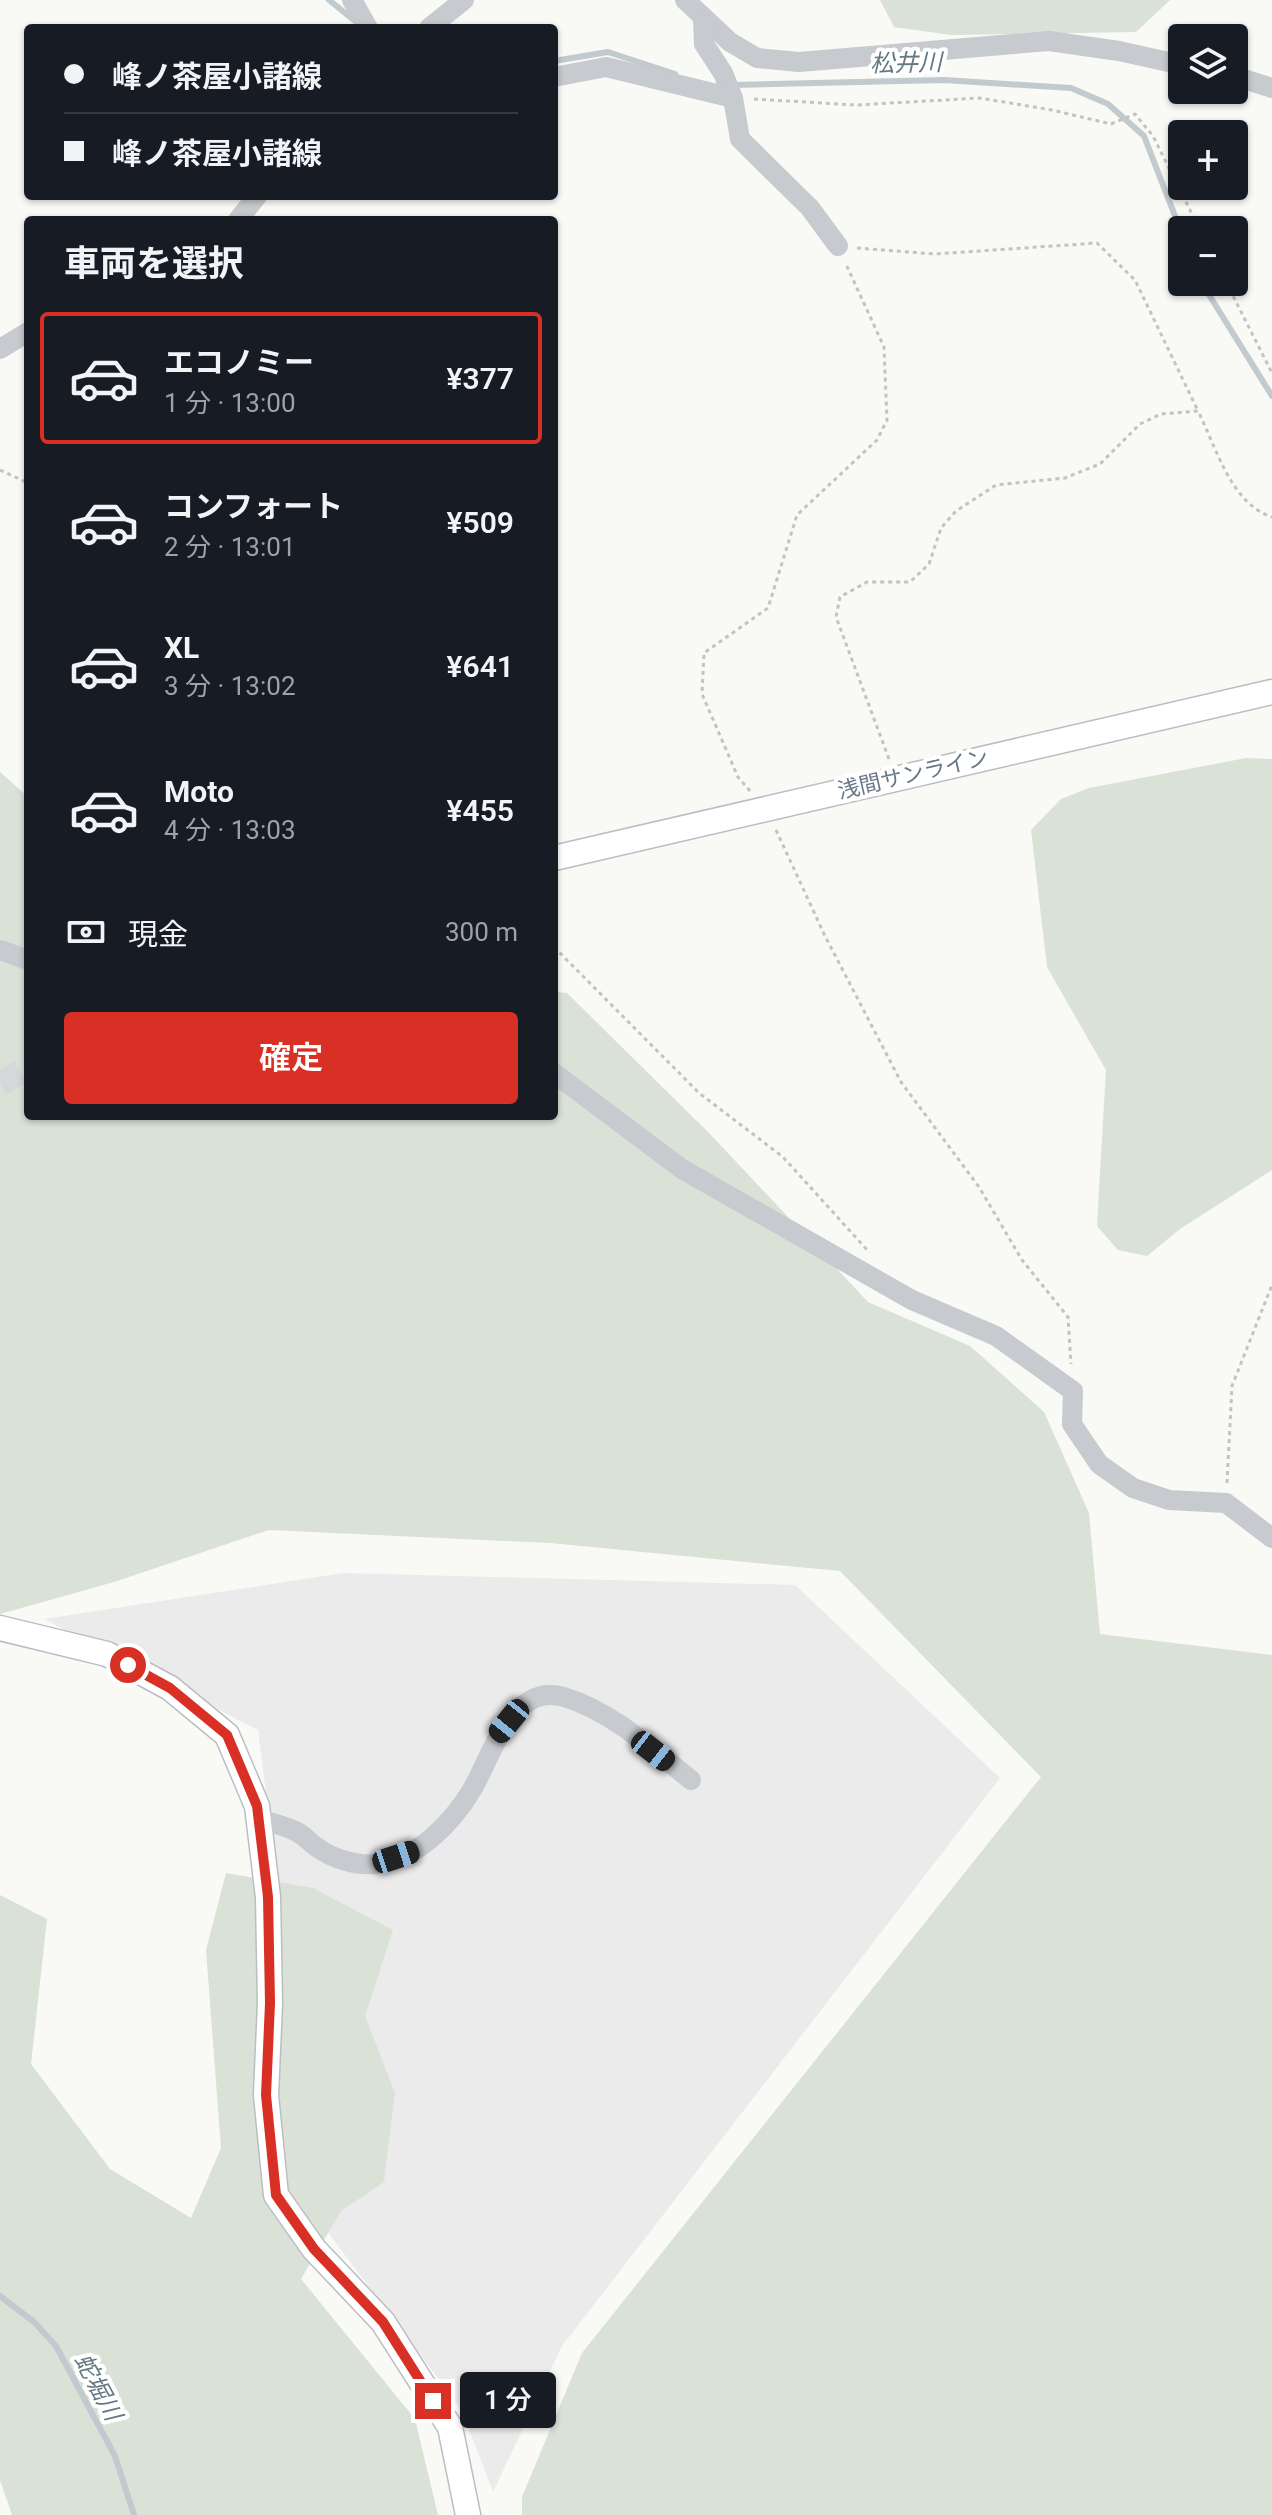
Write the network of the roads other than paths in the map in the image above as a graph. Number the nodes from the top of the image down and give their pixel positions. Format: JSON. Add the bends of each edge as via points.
{"nodes":[{"id":1,"x":352,"y":0,"type":"edge"},
{"id":2,"x":464,"y":0,"type":"edge"},
{"id":3,"x":685,"y":0,"type":"edge"},
{"id":4,"x":703,"y":18,"type":"junction"},
{"id":5,"x":366,"y":24,"type":"edge"},
{"id":6,"x":434,"y":24,"type":"edge"},
{"id":7,"x":1168,"y":62,"type":"edge"},
{"id":8,"x":558,"y":76,"type":"edge"},
{"id":9,"x":1248,"y":80,"type":"edge"},
{"id":10,"x":1272,"y":88,"type":"edge"},
{"id":11,"x":733,"y":98,"type":"junction"},
{"id":12,"x":254,"y":200,"type":"edge"},
{"id":13,"x":241,"y":216,"type":"edge"},
{"id":14,"x":838,"y":246,"type":"road end"},
{"id":15,"x":24,"y":334,"type":"edge"},
{"id":16,"x":0,"y":349,"type":"edge"},
{"id":17,"x":1272,"y":692,"type":"edge"},
{"id":18,"x":558,"y":857,"type":"edge"},
{"id":19,"x":0,"y":950,"type":"edge"},
{"id":20,"x":24,"y":959,"type":"edge"},
{"id":21,"x":558,"y":1076,"type":"edge"},
{"id":22,"x":1272,"y":1538,"type":"edge"},
{"id":23,"x":0,"y":1628,"type":"edge"},
{"id":24,"x":691,"y":1780,"type":"dead end"},
{"id":25,"x":259,"y":1819,"type":"junction"},
{"id":26,"x":468,"y":2515,"type":"edge"}],
"edges":[{"from":1,"to":5,"type":"street"},
{"from":2,"to":6,"type":"street"},
{"from":3,"to":4,"type":"street"},
{"from":4,"to":7,"type":"street","via":[[757,58],[799,62],[1049,41]]},
{"from":4,"to":11,"type":"street","via":[[704,44]]},
{"from":8,"to":11,"type":"street","via":[[606,67]]},
{"from":9,"to":10,"type":"street"},
{"from":11,"to":14,"type":"street","via":[[740,139],[810,208]]},
{"from":12,"to":13,"type":"street"},
{"from":15,"to":16,"type":"street"},
{"from":17,"to":18,"type":"main road","name":"浅間サンライン"},
{"from":19,"to":20,"type":"street"},
{"from":21,"to":22,"type":"street","via":[[682,1169],[912,1300],[996,1336],[1073,1391],[1072,1424],[1099,1464],[1133,1488],[1169,1500],[1226,1503]]},
{"from":23,"to":25,"type":"main road","via":[[107,1654],[170,1688],[227,1735]]},
{"from":24,"to":25,"type":"street","via":[[615,1721],[588,1706],[551,1696],[521,1706],[498,1735],[473,1789],[437,1834],[415,1851],[377,1864],[353,1863]]},
{"from":25,"to":26,"type":"main road","via":[[268,1897],[266,2095],[276,2195],[314,2249],[383,2322],[450,2427]]}]}
